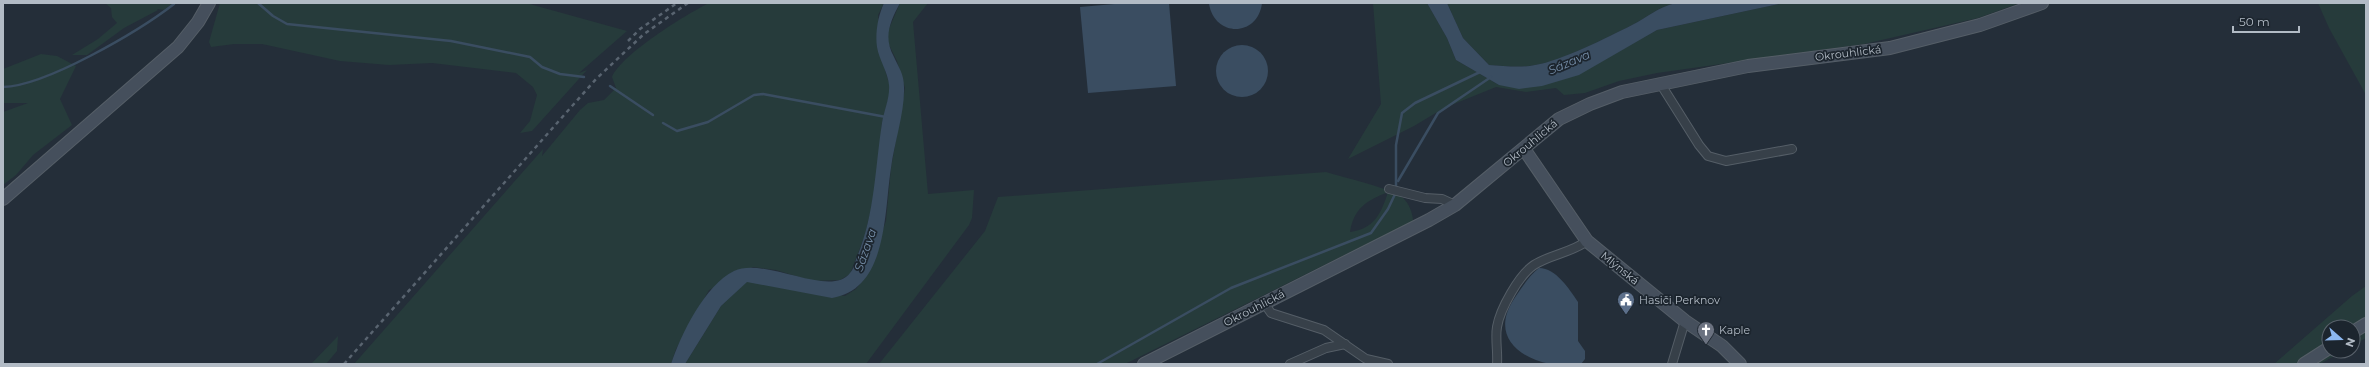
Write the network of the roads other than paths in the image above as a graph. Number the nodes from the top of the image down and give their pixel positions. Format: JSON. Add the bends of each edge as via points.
{"nodes":[{"id":1,"x":209,"y":3,"type":"edge"},
{"id":2,"x":2042,"y":3,"type":"edge"},
{"id":3,"x":1660,"y":83,"type":"junction"},
{"id":4,"x":1524,"y":149,"type":"junction"},
{"id":5,"x":1792,"y":149,"type":"dead end"},
{"id":6,"x":1389,"y":189,"type":"dead end"},
{"id":7,"x":3,"y":199,"type":"edge"},
{"id":8,"x":1455,"y":205,"type":"junction"},
{"id":9,"x":1587,"y":241,"type":"junction"},
{"id":10,"x":1264,"y":303,"type":"junction"},
{"id":11,"x":1685,"y":321,"type":"junction"},
{"id":12,"x":1345,"y":344,"type":"junction"},
{"id":13,"x":2321,"y":353,"type":"edge"},
{"id":14,"x":1144,"y":364,"type":"edge"},
{"id":15,"x":1290,"y":364,"type":"edge"},
{"id":16,"x":1388,"y":364,"type":"edge"},
{"id":17,"x":1497,"y":364,"type":"edge"},
{"id":18,"x":1672,"y":364,"type":"edge"},
{"id":19,"x":1740,"y":364,"type":"edge"},
{"id":20,"x":2304,"y":364,"type":"edge"}],
"edges":[{"from":1,"to":7,"type":"main road","via":[[178,47]]},
{"from":2,"to":3,"type":"main road","name":"Okrouhlická","via":[[1980,25],[1890,48],[1748,66]]},
{"from":3,"to":4,"type":"main road","name":"Okrouhlická","via":[[1622,92],[1559,119]]},
{"from":3,"to":5,"type":"street","via":[[1699,146],[1708,156],[1726,161]]},
{"from":4,"to":8,"type":"main road","name":"Okrouhlická"},
{"from":4,"to":9,"type":"main road","name":"Mlýnská"},
{"from":6,"to":8,"type":"street","via":[[1425,198],[1442,199]]},
{"from":8,"to":10,"type":"main road","name":"Okrouhlická"},
{"from":9,"to":11,"type":"main road","name":"Mlýnská"},
{"from":9,"to":17,"type":"street","via":[[1576,249],[1534,265],[1512,291],[1496,328]]},
{"from":10,"to":12,"type":"street","via":[[1271,313],[1324,330]]},
{"from":10,"to":14,"type":"main road","name":"Okrouhlická"},
{"from":11,"to":18,"type":"street"},
{"from":11,"to":19,"type":"main road","name":"Mlýnská","via":[[1722,346]]},
{"from":12,"to":15,"type":"street","via":[[1326,348]]},
{"from":12,"to":16,"type":"street","via":[[1366,359]]},
{"from":13,"to":20,"type":"main road"}]}
